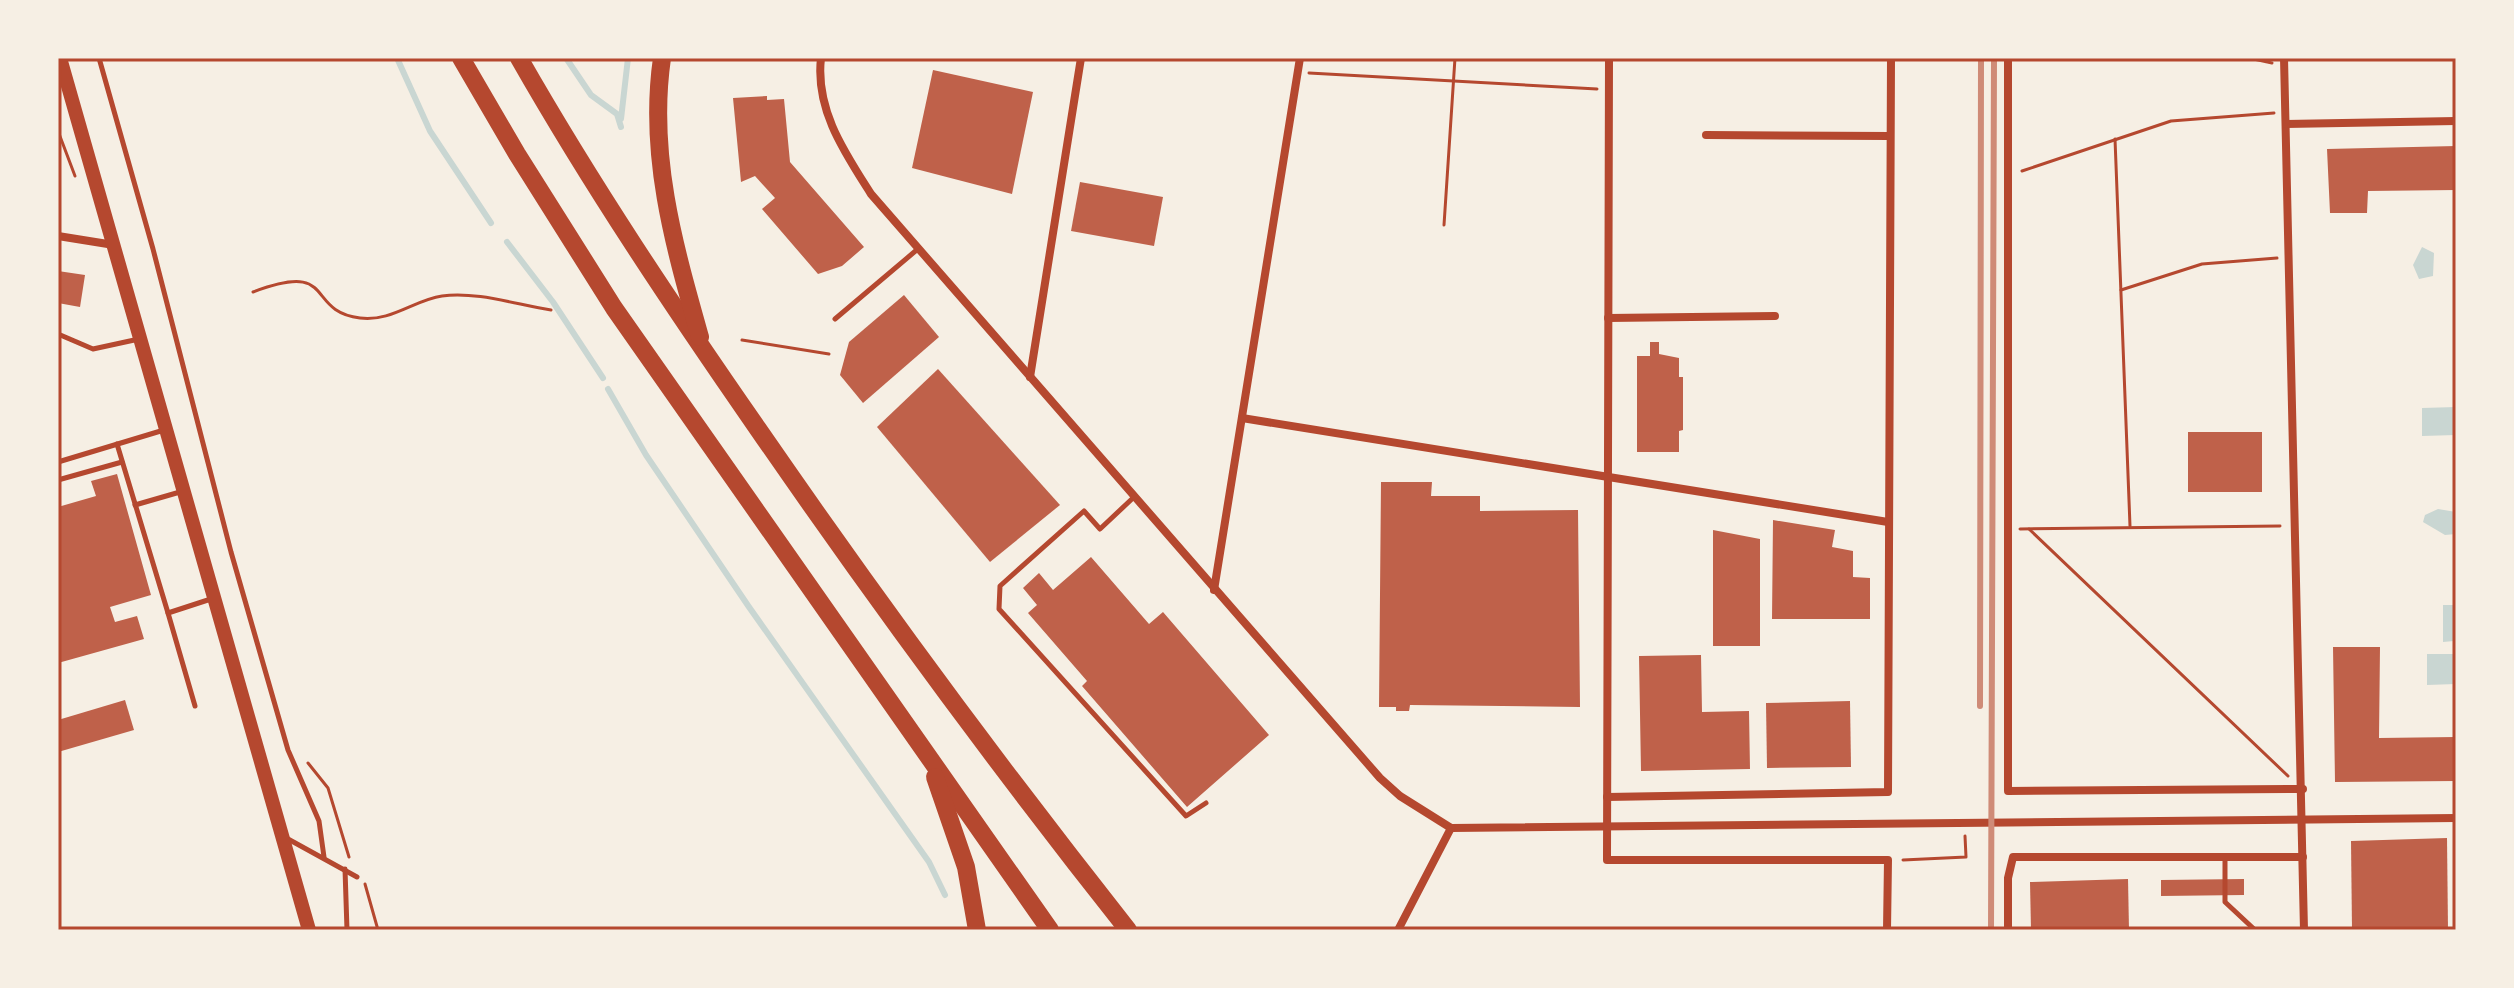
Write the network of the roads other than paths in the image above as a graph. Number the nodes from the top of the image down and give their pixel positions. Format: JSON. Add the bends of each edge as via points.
{"nodes":[{"id":1,"x":99,"y":58,"type":"edge"},
{"id":2,"x":461,"y":58,"type":"edge"},
{"id":3,"x":519,"y":58,"type":"edge"},
{"id":4,"x":662,"y":58,"type":"edge"},
{"id":5,"x":821,"y":58,"type":"edge"},
{"id":6,"x":1081,"y":58,"type":"edge"},
{"id":7,"x":1300,"y":58,"type":"edge"},
{"id":8,"x":1609,"y":58,"type":"edge"},
{"id":9,"x":1891,"y":58,"type":"edge"},
{"id":10,"x":2008,"y":58,"type":"edge"},
{"id":11,"x":60,"y":59,"type":"edge"},
{"id":12,"x":2284,"y":62,"type":"edge"},
{"id":13,"x":2456,"y":121,"type":"edge"},
{"id":14,"x":2286,"y":124,"type":"junction"},
{"id":15,"x":1706,"y":135,"type":"dead end"},
{"id":16,"x":1890,"y":136,"type":"junction"},
{"id":17,"x":58,"y":236,"type":"edge"},
{"id":18,"x":115,"y":245,"type":"junction"},
{"id":19,"x":919,"y":248,"type":"junction"},
{"id":20,"x":1775,"y":316,"type":"dead end"},
{"id":21,"x":1608,"y":318,"type":"junction"},
{"id":22,"x":835,"y":319,"type":"dead end"},
{"id":23,"x":58,"y":334,"type":"edge"},
{"id":24,"x":140,"y":339,"type":"junction"},
{"id":25,"x":704,"y":352,"type":"junction"},
{"id":26,"x":1030,"y":377,"type":"junction"},
{"id":27,"x":1242,"y":418,"type":"junction"},
{"id":28,"x":165,"y":430,"type":"junction"},
{"id":29,"x":117,"y":444,"type":"junction"},
{"id":30,"x":58,"y":462,"type":"edge"},
{"id":31,"x":122,"y":462,"type":"junction"},
{"id":32,"x":1608,"y":476,"type":"junction"},
{"id":33,"x":58,"y":480,"type":"edge"},
{"id":34,"x":183,"y":491,"type":"junction"},
{"id":35,"x":1134,"y":497,"type":"junction"},
{"id":36,"x":135,"y":505,"type":"junction"},
{"id":37,"x":1888,"y":522,"type":"junction"},
{"id":38,"x":1214,"y":590,"type":"junction"},
{"id":39,"x":215,"y":598,"type":"junction"},
{"id":40,"x":168,"y":613,"type":"junction"},
{"id":41,"x":195,"y":706,"type":"dead end"},
{"id":42,"x":927,"y":755,"type":"junction"},
{"id":43,"x":2303,"y":789,"type":"junction"},
{"id":44,"x":1607,"y":797,"type":"junction"},
{"id":45,"x":1206,"y":803,"type":"dead end"},
{"id":46,"x":2456,"y":818,"type":"edge"},
{"id":47,"x":2303,"y":822,"type":"junction"},
{"id":48,"x":1607,"y":825,"type":"junction"},
{"id":49,"x":1451,"y":828,"type":"junction"},
{"id":50,"x":283,"y":836,"type":"junction"},
{"id":51,"x":324,"y":857,"type":"junction"},
{"id":52,"x":2225,"y":857,"type":"junction"},
{"id":53,"x":2303,"y":857,"type":"junction"},
{"id":54,"x":345,"y":869,"type":"junction"},
{"id":55,"x":357,"y":877,"type":"dead end"},
{"id":56,"x":309,"y":930,"type":"edge"},
{"id":57,"x":347,"y":930,"type":"edge"},
{"id":58,"x":977,"y":930,"type":"edge"},
{"id":59,"x":1050,"y":930,"type":"edge"},
{"id":60,"x":1128,"y":930,"type":"edge"},
{"id":61,"x":1398,"y":930,"type":"edge"},
{"id":62,"x":1887,"y":930,"type":"edge"},
{"id":63,"x":2008,"y":930,"type":"edge"},
{"id":64,"x":2255,"y":930,"type":"edge"},
{"id":65,"x":2304,"y":930,"type":"edge"}],
"edges":[{"from":1,"to":51,"type":"lane","via":[[231,552],[288,750],[319,821]]},
{"from":2,"to":42,"type":"highway","via":[[614,308]]},
{"from":3,"to":25,"type":"highway","via":[[602,198]]},
{"from":4,"to":25,"type":"highway","via":[[657,111],[663,194]]},
{"from":5,"to":19,"type":"street","via":[[819,75],[833,134],[871,194]]},
{"from":6,"to":26,"type":"street"},
{"from":7,"to":27,"type":"street"},
{"from":8,"to":21,"type":"street"},
{"from":9,"to":16,"type":"street"},
{"from":10,"to":43,"type":"street","via":[[2008,791]]},
{"from":11,"to":18,"type":"main road"},
{"from":12,"to":14,"type":"street"},
{"from":13,"to":14,"type":"street"},
{"from":14,"to":43,"type":"street"},
{"from":15,"to":16,"type":"street"},
{"from":16,"to":37,"type":"street"},
{"from":17,"to":18,"type":"street"},
{"from":18,"to":24,"type":"main road"},
{"from":19,"to":22,"type":"lane"},
{"from":19,"to":26,"type":"street"},
{"from":20,"to":21,"type":"street"},
{"from":21,"to":32,"type":"street"},
{"from":23,"to":24,"type":"lane","via":[[93,349]]},
{"from":24,"to":28,"type":"main road"},
{"from":25,"to":60,"type":"highway","via":[[937,679]]},
{"from":26,"to":35,"type":"street"},
{"from":27,"to":32,"type":"street"},
{"from":27,"to":38,"type":"street"},
{"from":28,"to":29,"type":"lane"},
{"from":28,"to":34,"type":"main road"},
{"from":29,"to":30,"type":"lane"},
{"from":29,"to":31,"type":"lane"},
{"from":31,"to":33,"type":"lane"},
{"from":31,"to":36,"type":"lane"},
{"from":32,"to":37,"type":"street"},
{"from":32,"to":44,"type":"street"},
{"from":34,"to":36,"type":"lane"},
{"from":34,"to":39,"type":"main road"},
{"from":35,"to":38,"type":"street"},
{"from":35,"to":45,"type":"lane","via":[[1100,529],[1084,511],[1000,586],[999,609],[1186,816]]},
{"from":36,"to":40,"type":"lane"},
{"from":37,"to":44,"type":"street","via":[[1888,792]]},
{"from":38,"to":49,"type":"street","via":[[1380,778]]},
{"from":39,"to":40,"type":"lane"},
{"from":39,"to":50,"type":"main road"},
{"from":40,"to":41,"type":"lane"},
{"from":42,"to":58,"type":"highway","via":[[966,867]]},
{"from":42,"to":59,"type":"highway"},
{"from":43,"to":47,"type":"street"},
{"from":44,"to":48,"type":"street"},
{"from":46,"to":47,"type":"street"},
{"from":47,"to":48,"type":"street"},
{"from":47,"to":53,"type":"street"},
{"from":48,"to":49,"type":"street"},
{"from":48,"to":62,"type":"street","via":[[1607,860],[1888,860]]},
{"from":49,"to":61,"type":"street"},
{"from":50,"to":51,"type":"lane"},
{"from":50,"to":56,"type":"main road"},
{"from":51,"to":54,"type":"lane"},
{"from":52,"to":53,"type":"street"},
{"from":52,"to":63,"type":"street","via":[[2013,857]]},
{"from":52,"to":64,"type":"lane","via":[[2225,902]]},
{"from":53,"to":65,"type":"street"},
{"from":54,"to":55,"type":"lane"},
{"from":54,"to":57,"type":"lane"}]}
